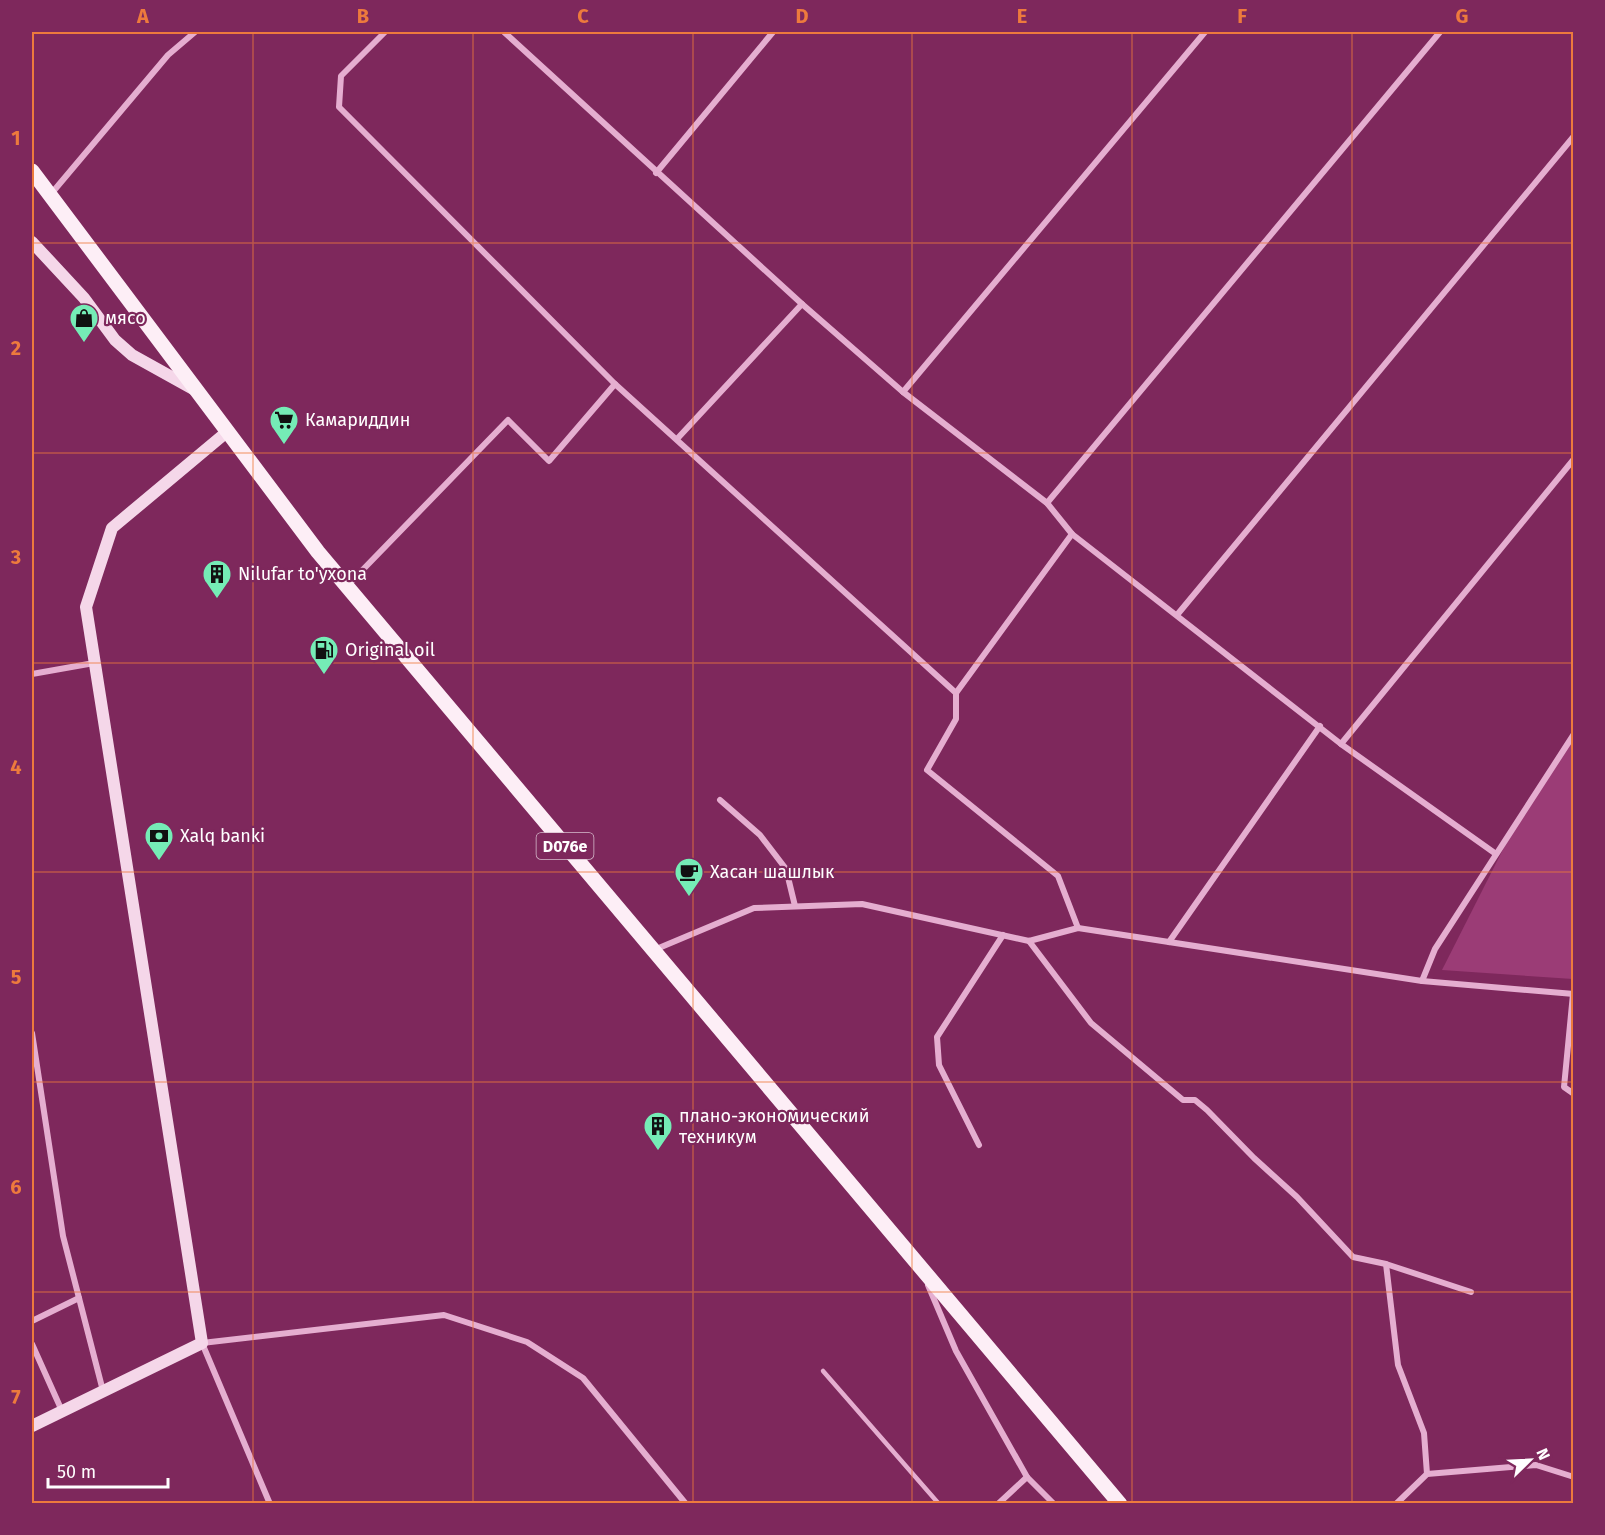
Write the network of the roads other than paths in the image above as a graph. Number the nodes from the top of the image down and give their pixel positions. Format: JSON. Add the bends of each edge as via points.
{"nodes":[{"id":1,"x":195,"y":32,"type":"edge"},
{"id":2,"x":385,"y":32,"type":"edge"},
{"id":3,"x":506,"y":32,"type":"edge"},
{"id":4,"x":773,"y":32,"type":"edge"},
{"id":5,"x":1205,"y":32,"type":"edge"},
{"id":6,"x":1440,"y":32,"type":"edge"},
{"id":7,"x":1574,"y":136,"type":"edge"},
{"id":8,"x":32,"y":171,"type":"edge"},
{"id":9,"x":656,"y":173,"type":"junction"},
{"id":10,"x":51,"y":194,"type":"junction"},
{"id":11,"x":32,"y":242,"type":"edge"},
{"id":12,"x":802,"y":304,"type":"junction"},
{"id":13,"x":615,"y":384,"type":"junction"},
{"id":14,"x":903,"y":392,"type":"junction"},
{"id":15,"x":200,"y":393,"type":"junction"},
{"id":16,"x":228,"y":431,"type":"junction"},
{"id":17,"x":677,"y":439,"type":"junction"},
{"id":18,"x":1574,"y":459,"type":"edge"},
{"id":19,"x":1047,"y":503,"type":"junction"},
{"id":20,"x":1072,"y":534,"type":"junction"},
{"id":21,"x":346,"y":586,"type":"junction"},
{"id":22,"x":1177,"y":615,"type":"junction"},
{"id":23,"x":94,"y":663,"type":"junction"},
{"id":24,"x":32,"y":674,"type":"edge"},
{"id":25,"x":956,"y":693,"type":"junction"},
{"id":26,"x":1320,"y":726,"type":"junction"},
{"id":27,"x":1574,"y":734,"type":"edge"},
{"id":28,"x":1341,"y":744,"type":"junction"},
{"id":29,"x":720,"y":800,"type":"dead end"},
{"id":30,"x":1496,"y":854,"type":"junction"},
{"id":31,"x":795,"y":906,"type":"junction"},
{"id":32,"x":1078,"y":928,"type":"junction"},
{"id":33,"x":1003,"y":935,"type":"junction"},
{"id":34,"x":1029,"y":941,"type":"junction"},
{"id":35,"x":1169,"y":942,"type":"junction"},
{"id":36,"x":653,"y":950,"type":"junction"},
{"id":37,"x":1422,"y":981,"type":"junction"},
{"id":38,"x":1573,"y":994,"type":"edge"},
{"id":39,"x":32,"y":1033,"type":"edge"},
{"id":40,"x":1574,"y":1094,"type":"edge"},
{"id":41,"x":979,"y":1145,"type":"dead end"},
{"id":42,"x":1386,"y":1264,"type":"junction"},
{"id":43,"x":922,"y":1271,"type":"junction"},
{"id":44,"x":1471,"y":1292,"type":"dead end"},
{"id":45,"x":79,"y":1298,"type":"junction"},
{"id":46,"x":32,"y":1321,"type":"edge"},
{"id":47,"x":202,"y":1343,"type":"junction"},
{"id":48,"x":32,"y":1344,"type":"edge"},
{"id":49,"x":823,"y":1371,"type":"dead end"},
{"id":50,"x":103,"y":1392,"type":"junction"},
{"id":51,"x":62,"y":1411,"type":"junction"},
{"id":52,"x":32,"y":1426,"type":"edge"},
{"id":53,"x":1427,"y":1474,"type":"junction"},
{"id":54,"x":1027,"y":1477,"type":"junction"},
{"id":55,"x":1574,"y":1477,"type":"edge"},
{"id":56,"x":270,"y":1503,"type":"edge"},
{"id":57,"x":686,"y":1503,"type":"edge"},
{"id":58,"x":939,"y":1503,"type":"edge"},
{"id":59,"x":998,"y":1503,"type":"edge"},
{"id":60,"x":1054,"y":1503,"type":"edge"},
{"id":61,"x":1120,"y":1503,"type":"edge"},
{"id":62,"x":1396,"y":1503,"type":"edge"}],
"edges":[{"from":1,"to":10,"type":"street","via":[[168,56]]},
{"from":2,"to":13,"type":"street","via":[[341,76],[339,107]]},
{"from":3,"to":9,"type":"street"},
{"from":4,"to":9,"type":"street"},
{"from":5,"to":14,"type":"street"},
{"from":6,"to":19,"type":"street"},
{"from":7,"to":22,"type":"street"},
{"from":8,"to":10,"type":"main road","number":"D076e"},
{"from":9,"to":12,"type":"street"},
{"from":10,"to":15,"type":"main road","number":"D076e"},
{"from":11,"to":15,"type":"street","via":[[84,298],[115,340],[132,355]]},
{"from":12,"to":14,"type":"street"},
{"from":12,"to":17,"type":"street"},
{"from":13,"to":17,"type":"street"},
{"from":13,"to":21,"type":"street","via":[[549,461],[508,420]]},
{"from":14,"to":19,"type":"street"},
{"from":15,"to":16,"type":"main road","number":"D076e"},
{"from":16,"to":21,"type":"main road","number":"D076e"},
{"from":16,"to":23,"type":"street","via":[[112,528],[86,607]]},
{"from":17,"to":25,"type":"street"},
{"from":18,"to":28,"type":"street"},
{"from":19,"to":20,"type":"street"},
{"from":20,"to":22,"type":"street"},
{"from":20,"to":25,"type":"street"},
{"from":21,"to":36,"type":"main road","number":"D076e"},
{"from":22,"to":26,"type":"street"},
{"from":23,"to":24,"type":"street"},
{"from":23,"to":47,"type":"street"},
{"from":25,"to":32,"type":"street","via":[[956,719],[927,770],[1058,876]]},
{"from":26,"to":28,"type":"street"},
{"from":26,"to":35,"type":"street"},
{"from":27,"to":30,"type":"street"},
{"from":28,"to":30,"type":"street"},
{"from":29,"to":31,"type":"street","via":[[760,835],[786,869]]},
{"from":30,"to":37,"type":"street","via":[[1435,949]]},
{"from":31,"to":33,"type":"street","via":[[862,904]]},
{"from":31,"to":36,"type":"street","via":[[754,908]]},
{"from":32,"to":34,"type":"street"},
{"from":32,"to":35,"type":"street"},
{"from":33,"to":34,"type":"street"},
{"from":33,"to":41,"type":"street","via":[[937,1037],[939,1065]]},
{"from":34,"to":42,"type":"street","via":[[1091,1023],[1183,1100],[1195,1100],[1208,1110],[1353,1257]]},
{"from":35,"to":37,"type":"street"},
{"from":36,"to":43,"type":"main road","number":"D076e"},
{"from":37,"to":38,"type":"street"},
{"from":38,"to":40,"type":"street","via":[[1564,1087]]},
{"from":39,"to":45,"type":"street","via":[[63,1236]]},
{"from":42,"to":44,"type":"street"},
{"from":42,"to":53,"type":"street","via":[[1398,1365],[1424,1433]]},
{"from":43,"to":54,"type":"street","via":[[956,1351]]},
{"from":43,"to":61,"type":"main road","number":"D076e"},
{"from":45,"to":46,"type":"street"},
{"from":45,"to":50,"type":"street"},
{"from":47,"to":50,"type":"street"},
{"from":47,"to":56,"type":"street"},
{"from":47,"to":57,"type":"street","via":[[444,1315],[527,1342],[583,1378]]},
{"from":48,"to":51,"type":"street"},
{"from":49,"to":58,"type":"lane"},
{"from":50,"to":51,"type":"street"},
{"from":51,"to":52,"type":"street"},
{"from":53,"to":55,"type":"street","via":[[1536,1465]]},
{"from":53,"to":62,"type":"street"},
{"from":54,"to":59,"type":"street"},
{"from":54,"to":60,"type":"street"}]}
